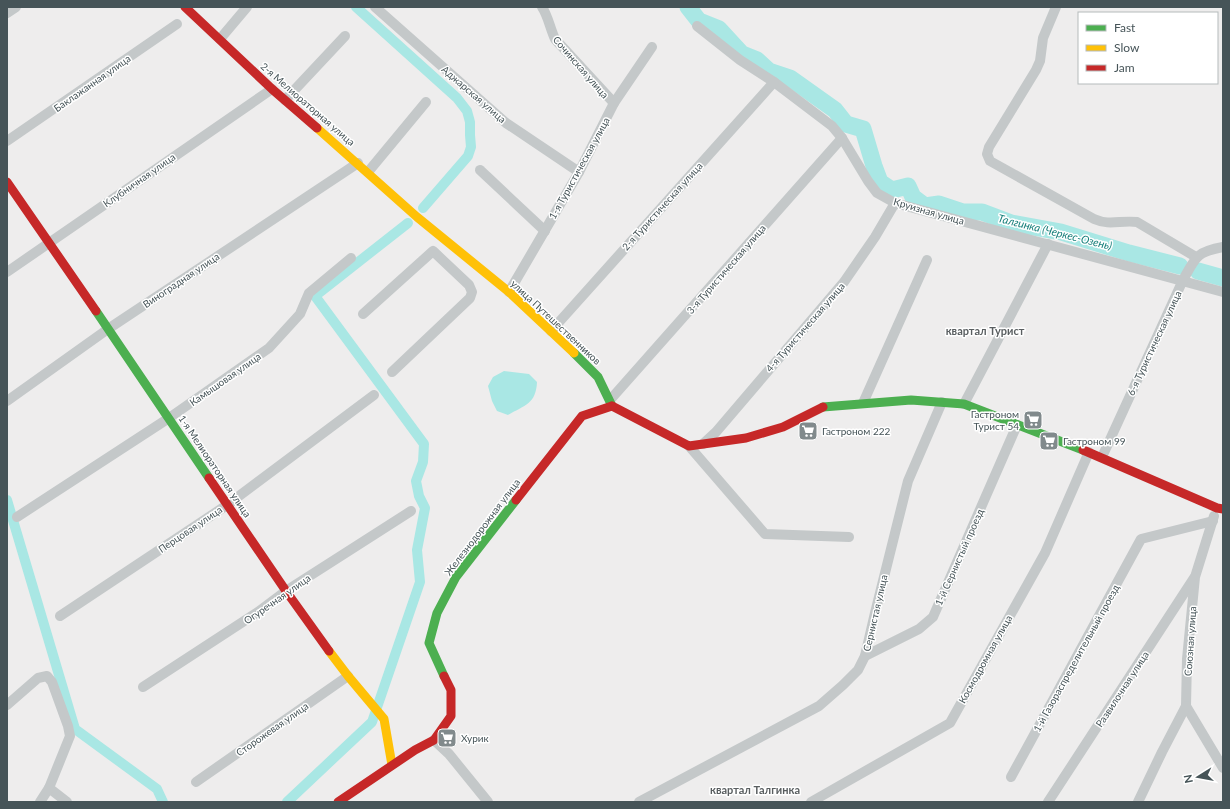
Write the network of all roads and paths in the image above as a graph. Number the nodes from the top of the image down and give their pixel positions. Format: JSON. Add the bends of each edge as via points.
{"nodes":[{"id":1,"x":16,"y":7,"type":"edge"},
{"id":2,"x":185,"y":7,"type":"edge"},
{"id":3,"x":247,"y":7,"type":"edge"},
{"id":4,"x":375,"y":7,"type":"edge"},
{"id":5,"x":542,"y":7,"type":"edge"},
{"id":6,"x":1056,"y":7,"type":"edge"},
{"id":7,"x":7,"y":13,"type":"edge"},
{"id":8,"x":177,"y":24,"type":"dead end"},
{"id":9,"x":697,"y":26,"type":"dead end"},
{"id":10,"x":345,"y":36,"type":"dead end"},
{"id":11,"x":220,"y":39,"type":"junction"},
{"id":12,"x":652,"y":47,"type":"dead end"},
{"id":13,"x":774,"y":82,"type":"junction"},
{"id":14,"x":272,"y":88,"type":"junction"},
{"id":15,"x":285,"y":100,"type":"junction"},
{"id":16,"x":426,"y":102,"type":"dead end"},
{"id":17,"x":614,"y":103,"type":"junction"},
{"id":18,"x":842,"y":138,"type":"junction"},
{"id":19,"x":7,"y":141,"type":"edge"},
{"id":20,"x":358,"y":163,"type":"junction"},
{"id":21,"x":480,"y":170,"type":"dead end"},
{"id":22,"x":368,"y":172,"type":"junction"},
{"id":23,"x":579,"y":172,"type":"junction"},
{"id":24,"x":7,"y":182,"type":"edge"},
{"id":25,"x":895,"y":203,"type":"junction"},
{"id":26,"x":418,"y":217,"type":"joint"},
{"id":27,"x":545,"y":230,"type":"junction"},
{"id":28,"x":445,"y":240,"type":"junction"},
{"id":29,"x":49,"y":242,"type":"junction"},
{"id":30,"x":1048,"y":244,"type":"junction"},
{"id":31,"x":1223,"y":247,"type":"edge"},
{"id":32,"x":433,"y":251,"type":"junction"},
{"id":33,"x":1196,"y":257,"type":"junction"},
{"id":34,"x":351,"y":258,"type":"dead end"},
{"id":35,"x":927,"y":260,"type":"dead end"},
{"id":36,"x":7,"y":272,"type":"edge"},
{"id":37,"x":1183,"y":280,"type":"junction"},
{"id":38,"x":509,"y":292,"type":"junction"},
{"id":39,"x":1223,"y":292,"type":"edge"},
{"id":40,"x":363,"y":314,"type":"dead end"},
{"id":41,"x":108,"y":329,"type":"junction"},
{"id":42,"x":551,"y":331,"type":"junction"},
{"id":43,"x":392,"y":372,"type":"dead end"},
{"id":44,"x":374,"y":395,"type":"dead end"},
{"id":45,"x":7,"y":401,"type":"edge"},
{"id":46,"x":942,"y":402,"type":"junction"},
{"id":47,"x":611,"y":403,"type":"junction"},
{"id":48,"x":863,"y":403,"type":"junction"},
{"id":49,"x":964,"y":404,"type":"junction"},
{"id":50,"x":169,"y":418,"type":"junction"},
{"id":51,"x":1017,"y":426,"type":"junction"},
{"id":52,"x":704,"y":444,"type":"junction"},
{"id":53,"x":689,"y":446,"type":"junction"},
{"id":54,"x":1089,"y":452,"type":"junction"},
{"id":55,"x":1102,"y":457,"type":"junction"},
{"id":56,"x":227,"y":505,"type":"junction"},
{"id":57,"x":1220,"y":508,"type":"edge"},
{"id":58,"x":411,"y":511,"type":"dead end"},
{"id":59,"x":17,"y":517,"type":"dead end"},
{"id":60,"x":1213,"y":521,"type":"junction"},
{"id":61,"x":849,"y":537,"type":"dead end"},
{"id":62,"x":1195,"y":576,"type":"junction"},
{"id":63,"x":286,"y":590,"type":"junction"},
{"id":64,"x":60,"y":616,"type":"dead end"},
{"id":65,"x":866,"y":656,"type":"junction"},
{"id":66,"x":348,"y":676,"type":"junction"},
{"id":67,"x":143,"y":687,"type":"dead end"},
{"id":68,"x":7,"y":705,"type":"edge"},
{"id":69,"x":1186,"y":706,"type":"junction"},
{"id":70,"x":434,"y":740,"type":"junction"},
{"id":71,"x":392,"y":765,"type":"junction"},
{"id":72,"x":1223,"y":768,"type":"edge"},
{"id":73,"x":1012,"y":777,"type":"dead end"},
{"id":74,"x":196,"y":782,"type":"dead end"},
{"id":75,"x":48,"y":788,"type":"junction"},
{"id":76,"x":40,"y":802,"type":"edge"},
{"id":77,"x":67,"y":802,"type":"edge"},
{"id":78,"x":338,"y":802,"type":"edge"},
{"id":79,"x":488,"y":802,"type":"edge"},
{"id":80,"x":639,"y":802,"type":"edge"},
{"id":81,"x":811,"y":802,"type":"edge"},
{"id":82,"x":1048,"y":802,"type":"edge"},
{"id":83,"x":1138,"y":802,"type":"edge"}],
"edges":[{"from":1,"to":7,"type":"street"},
{"from":2,"to":11,"type":"street","name":"2-я Мелиораторная улица"},
{"from":3,"to":11,"type":"street"},
{"from":4,"to":23,"type":"street","name":"Аджарская улица","via":[[506,123]]},
{"from":5,"to":17,"type":"street","name":"Сочинская улица","via":[[555,39]]},
{"from":6,"to":33,"type":"street","via":[[1043,38],[1040,61],[989,147],[987,154],[990,161],[1102,223],[1137,222]]},
{"from":8,"to":19,"type":"street","name":"Баклажанная улица"},
{"from":9,"to":13,"type":"street","name":"Круизная улица","via":[[740,60]]},
{"from":10,"to":15,"type":"street"},
{"from":11,"to":14,"type":"street","name":"2-я Мелиораторная улица"},
{"from":12,"to":17,"type":"street","name":"1-я Туристическая улица"},
{"from":13,"to":18,"type":"street","name":"Круизная улица","via":[[832,126]]},
{"from":13,"to":42,"type":"street","name":"2-я Туристическая улица"},
{"from":14,"to":15,"type":"street","name":"2-я Мелиораторная улица"},
{"from":14,"to":29,"type":"street","name":"Клубничная улица"},
{"from":15,"to":20,"type":"street","name":"2-я Мелиораторная улица"},
{"from":16,"to":22,"type":"street"},
{"from":17,"to":23,"type":"street","name":"1-я Туристическая улица"},
{"from":18,"to":25,"type":"street","name":"Круизная улица","via":[[868,181],[878,193]]},
{"from":18,"to":47,"type":"street","name":"3-я Туристическая улица"},
{"from":20,"to":22,"type":"street","name":"2-я Мелиораторная улица"},
{"from":20,"to":41,"type":"street","name":"Виноградная улица"},
{"from":21,"to":27,"type":"street"},
{"from":22,"to":26,"type":"street","name":"2-я Мелиораторная улица"},
{"from":23,"to":27,"type":"street","name":"1-я Туристическая улица"},
{"from":24,"to":29,"type":"street","name":"1-я Мелиораторная улица"},
{"from":25,"to":30,"type":"street","name":"Круизная улица"},
{"from":25,"to":52,"type":"street","name":"4-я Туристическая улица","via":[[844,282]]},
{"from":26,"to":28,"type":"street","name":"улица Путешественников"},
{"from":27,"to":38,"type":"street","name":"1-я Туристическая улица"},
{"from":28,"to":32,"type":"street"},
{"from":28,"to":38,"type":"street","name":"улица Путешественников"},
{"from":29,"to":36,"type":"street","name":"Клубничная улица"},
{"from":29,"to":41,"type":"street","name":"1-я Мелиораторная улица"},
{"from":30,"to":37,"type":"street","name":"Круизная улица"},
{"from":30,"to":49,"type":"street"},
{"from":31,"to":33,"type":"street","via":[[1203,252]]},
{"from":32,"to":40,"type":"street"},
{"from":32,"to":43,"type":"street","via":[[469,285],[472,292],[470,298]]},
{"from":33,"to":37,"type":"street","name":"6-я Туристическая улица"},
{"from":34,"to":50,"type":"street","name":"Камышовая улица","via":[[309,292],[300,314],[269,348]]},
{"from":35,"to":48,"type":"street"},
{"from":37,"to":39,"type":"street","name":"Круизная улица"},
{"from":37,"to":55,"type":"street","name":"6-я Туристическая улица"},
{"from":38,"to":42,"type":"street","name":"улица Путешественников"},
{"from":41,"to":45,"type":"street","name":"Виноградная улица"},
{"from":41,"to":50,"type":"street","name":"1-я Мелиораторная улица"},
{"from":42,"to":47,"type":"street","name":"улица Путешественников","via":[[598,377]]},
{"from":44,"to":56,"type":"street","name":"Перцовая улица"},
{"from":46,"to":48,"type":"street","via":[[912,400]]},
{"from":46,"to":49,"type":"street"},
{"from":46,"to":65,"type":"street","name":"Сернистая улица","via":[[908,481]]},
{"from":47,"to":53,"type":"street"},
{"from":47,"to":70,"type":"street","name":"Железнодорожная улица","via":[[582,416],[449,590],[437,614],[429,643],[451,690],[451,716]]},
{"from":48,"to":52,"type":"street","via":[[822,407],[783,427],[746,438]]},
{"from":49,"to":51,"type":"street"},
{"from":50,"to":56,"type":"street","name":"1-я Мелиораторная улица"},
{"from":50,"to":59,"type":"street","name":"Камышовая улица"},
{"from":51,"to":54,"type":"street"},
{"from":51,"to":65,"type":"street","name":"1-й Сернистый проезд","via":[[933,617],[920,629]]},
{"from":52,"to":53,"type":"street"},
{"from":53,"to":61,"type":"street","via":[[765,534]]},
{"from":54,"to":55,"type":"street"},
{"from":54,"to":81,"type":"street","name":"Космодромная улица","via":[[1045,553],[950,723]]},
{"from":55,"to":57,"type":"street"},
{"from":56,"to":63,"type":"street","name":"1-я Мелиораторная улица"},
{"from":56,"to":64,"type":"street","name":"Перцовая улица"},
{"from":57,"to":60,"type":"street","name":"Союзная улица"},
{"from":58,"to":63,"type":"street","name":"Огуречная улица"},
{"from":60,"to":62,"type":"street","name":"Союзная улица"},
{"from":60,"to":73,"type":"street","name":"1-й Газораспределительный проезд","via":[[1141,539]]},
{"from":62,"to":69,"type":"street","name":"Союзная улица","via":[[1187,659]]},
{"from":62,"to":82,"type":"street","name":"Развилочная улица"},
{"from":63,"to":66,"type":"street","name":"1-я Мелиораторная улица"},
{"from":63,"to":67,"type":"street","name":"Огуречная улица","via":[[258,612]]},
{"from":65,"to":80,"type":"street","name":"Сернистая улица","via":[[858,670],[844,685],[819,706]]},
{"from":66,"to":71,"type":"street","name":"1-я Мелиораторная улица","via":[[384,719]]},
{"from":66,"to":74,"type":"street","name":"Сторожевая улица"},
{"from":68,"to":75,"type":"street","via":[[38,678],[47,676],[52,682],[70,736]]},
{"from":69,"to":72,"type":"street"},
{"from":69,"to":83,"type":"street"},
{"from":70,"to":71,"type":"street","name":"Железнодорожная улица"},
{"from":70,"to":79,"type":"street","via":[[449,754]]},
{"from":71,"to":78,"type":"street","name":"Железнодорожная улица"},
{"from":75,"to":76,"type":"street"},
{"from":75,"to":77,"type":"street"}]}
